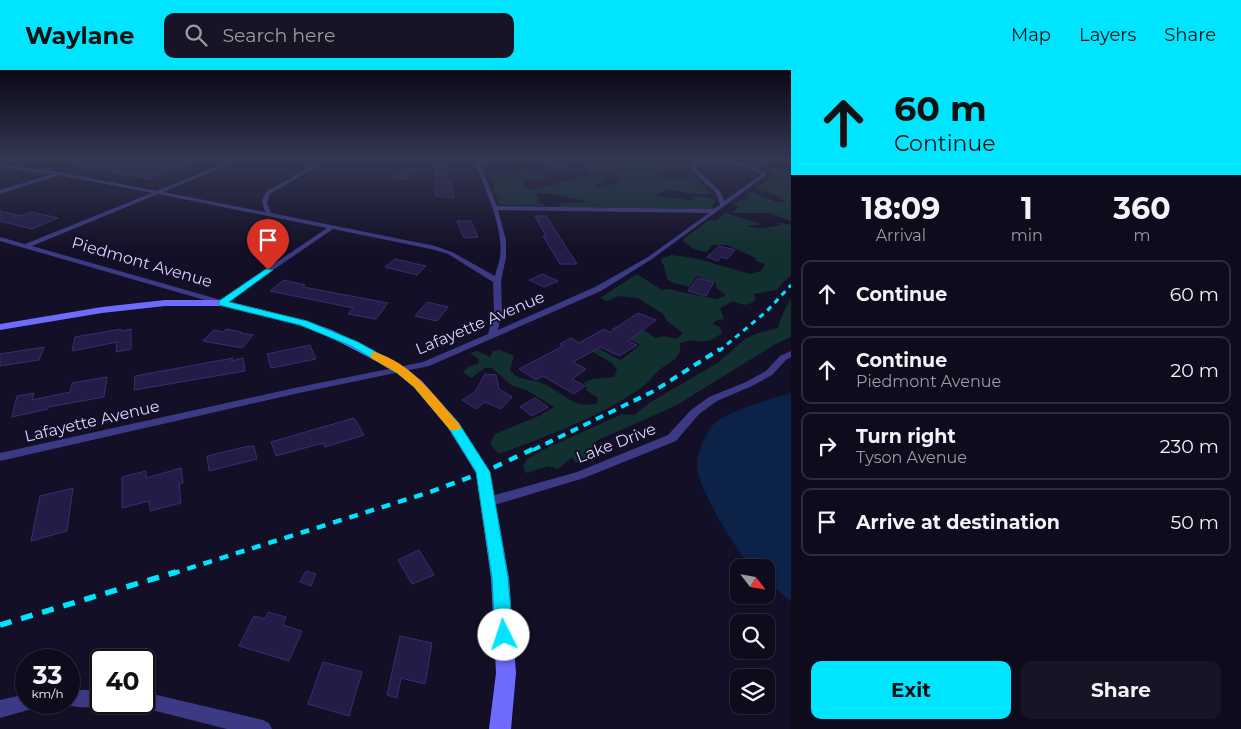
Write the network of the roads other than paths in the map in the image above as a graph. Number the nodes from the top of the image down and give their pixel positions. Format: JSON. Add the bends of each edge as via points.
{"nodes":[{"id":1,"x":139,"y":190,"type":"edge"},
{"id":2,"x":164,"y":190,"type":"edge"},
{"id":3,"x":274,"y":190,"type":"edge"},
{"id":4,"x":488,"y":190,"type":"edge"},
{"id":5,"x":716,"y":190,"type":"edge"},
{"id":6,"x":744,"y":190,"type":"edge"},
{"id":7,"x":156,"y":193,"type":"junction"},
{"id":8,"x":495,"y":208,"type":"junction"},
{"id":9,"x":719,"y":208,"type":"junction"},
{"id":10,"x":268,"y":213,"type":"junction"},
{"id":11,"x":331,"y":228,"type":"junction"},
{"id":12,"x":0,"y":239,"type":"edge"},
{"id":13,"x":27,"y":246,"type":"junction"},
{"id":14,"x":497,"y":281,"type":"junction"},
{"id":15,"x":222,"y":303,"type":"junction"},
{"id":16,"x":0,"y":327,"type":"edge"},
{"id":17,"x":492,"y":335,"type":"junction"},
{"id":18,"x":791,"y":354,"type":"edge"},
{"id":19,"x":401,"y":370,"type":"junction"},
{"id":20,"x":0,"y":457,"type":"edge"},
{"id":21,"x":488,"y":502,"type":"junction"},
{"id":22,"x":155,"y":703,"type":"edge"},
{"id":23,"x":15,"y":705,"type":"edge"},
{"id":24,"x":0,"y":709,"type":"edge"},
{"id":25,"x":264,"y":729,"type":"edge"},
{"id":26,"x":500,"y":729,"type":"edge"}],
"edges":[{"from":1,"to":7,"type":"street"},
{"from":2,"to":7,"type":"street"},
{"from":3,"to":10,"type":"street","via":[[264,202]]},
{"from":4,"to":8,"type":"street"},
{"from":5,"to":9,"type":"street","name":"Lafayette Avenue"},
{"from":6,"to":9,"type":"street","name":"Lafayette Avenue"},
{"from":7,"to":10,"type":"street"},
{"from":7,"to":13,"type":"street"},
{"from":8,"to":9,"type":"street"},
{"from":8,"to":14,"type":"street","via":[[503,240]]},
{"from":9,"to":17,"type":"street","name":"Lafayette Avenue","via":[[650,258],[598,288]]},
{"from":10,"to":11,"type":"street"},
{"from":11,"to":14,"type":"street","via":[[442,249]]},
{"from":11,"to":15,"type":"street"},
{"from":12,"to":13,"type":"street","name":"Piedmont Avenue"},
{"from":13,"to":15,"type":"street","name":"Piedmont Avenue"},
{"from":14,"to":17,"type":"street","via":[[498,313]]},
{"from":15,"to":16,"type":"street","via":[[165,303]]},
{"from":15,"to":19,"type":"street","name":"Piedmont Avenue","via":[[328,332]]},
{"from":17,"to":19,"type":"street","name":"Lafayette Avenue","via":[[426,364]]},
{"from":18,"to":21,"type":"street","name":"Lake Drive","via":[[769,373],[713,399],[672,438],[580,475]]},
{"from":19,"to":20,"type":"street","name":"Lafayette Avenue"},
{"from":19,"to":21,"type":"street","name":"Piedmont Avenue","via":[[418,384],[453,425],[483,472]]},
{"from":21,"to":26,"type":"street","via":[[500,578],[506,674]]},
{"from":22,"to":25,"type":"street"},
{"from":23,"to":24,"type":"street"}]}
